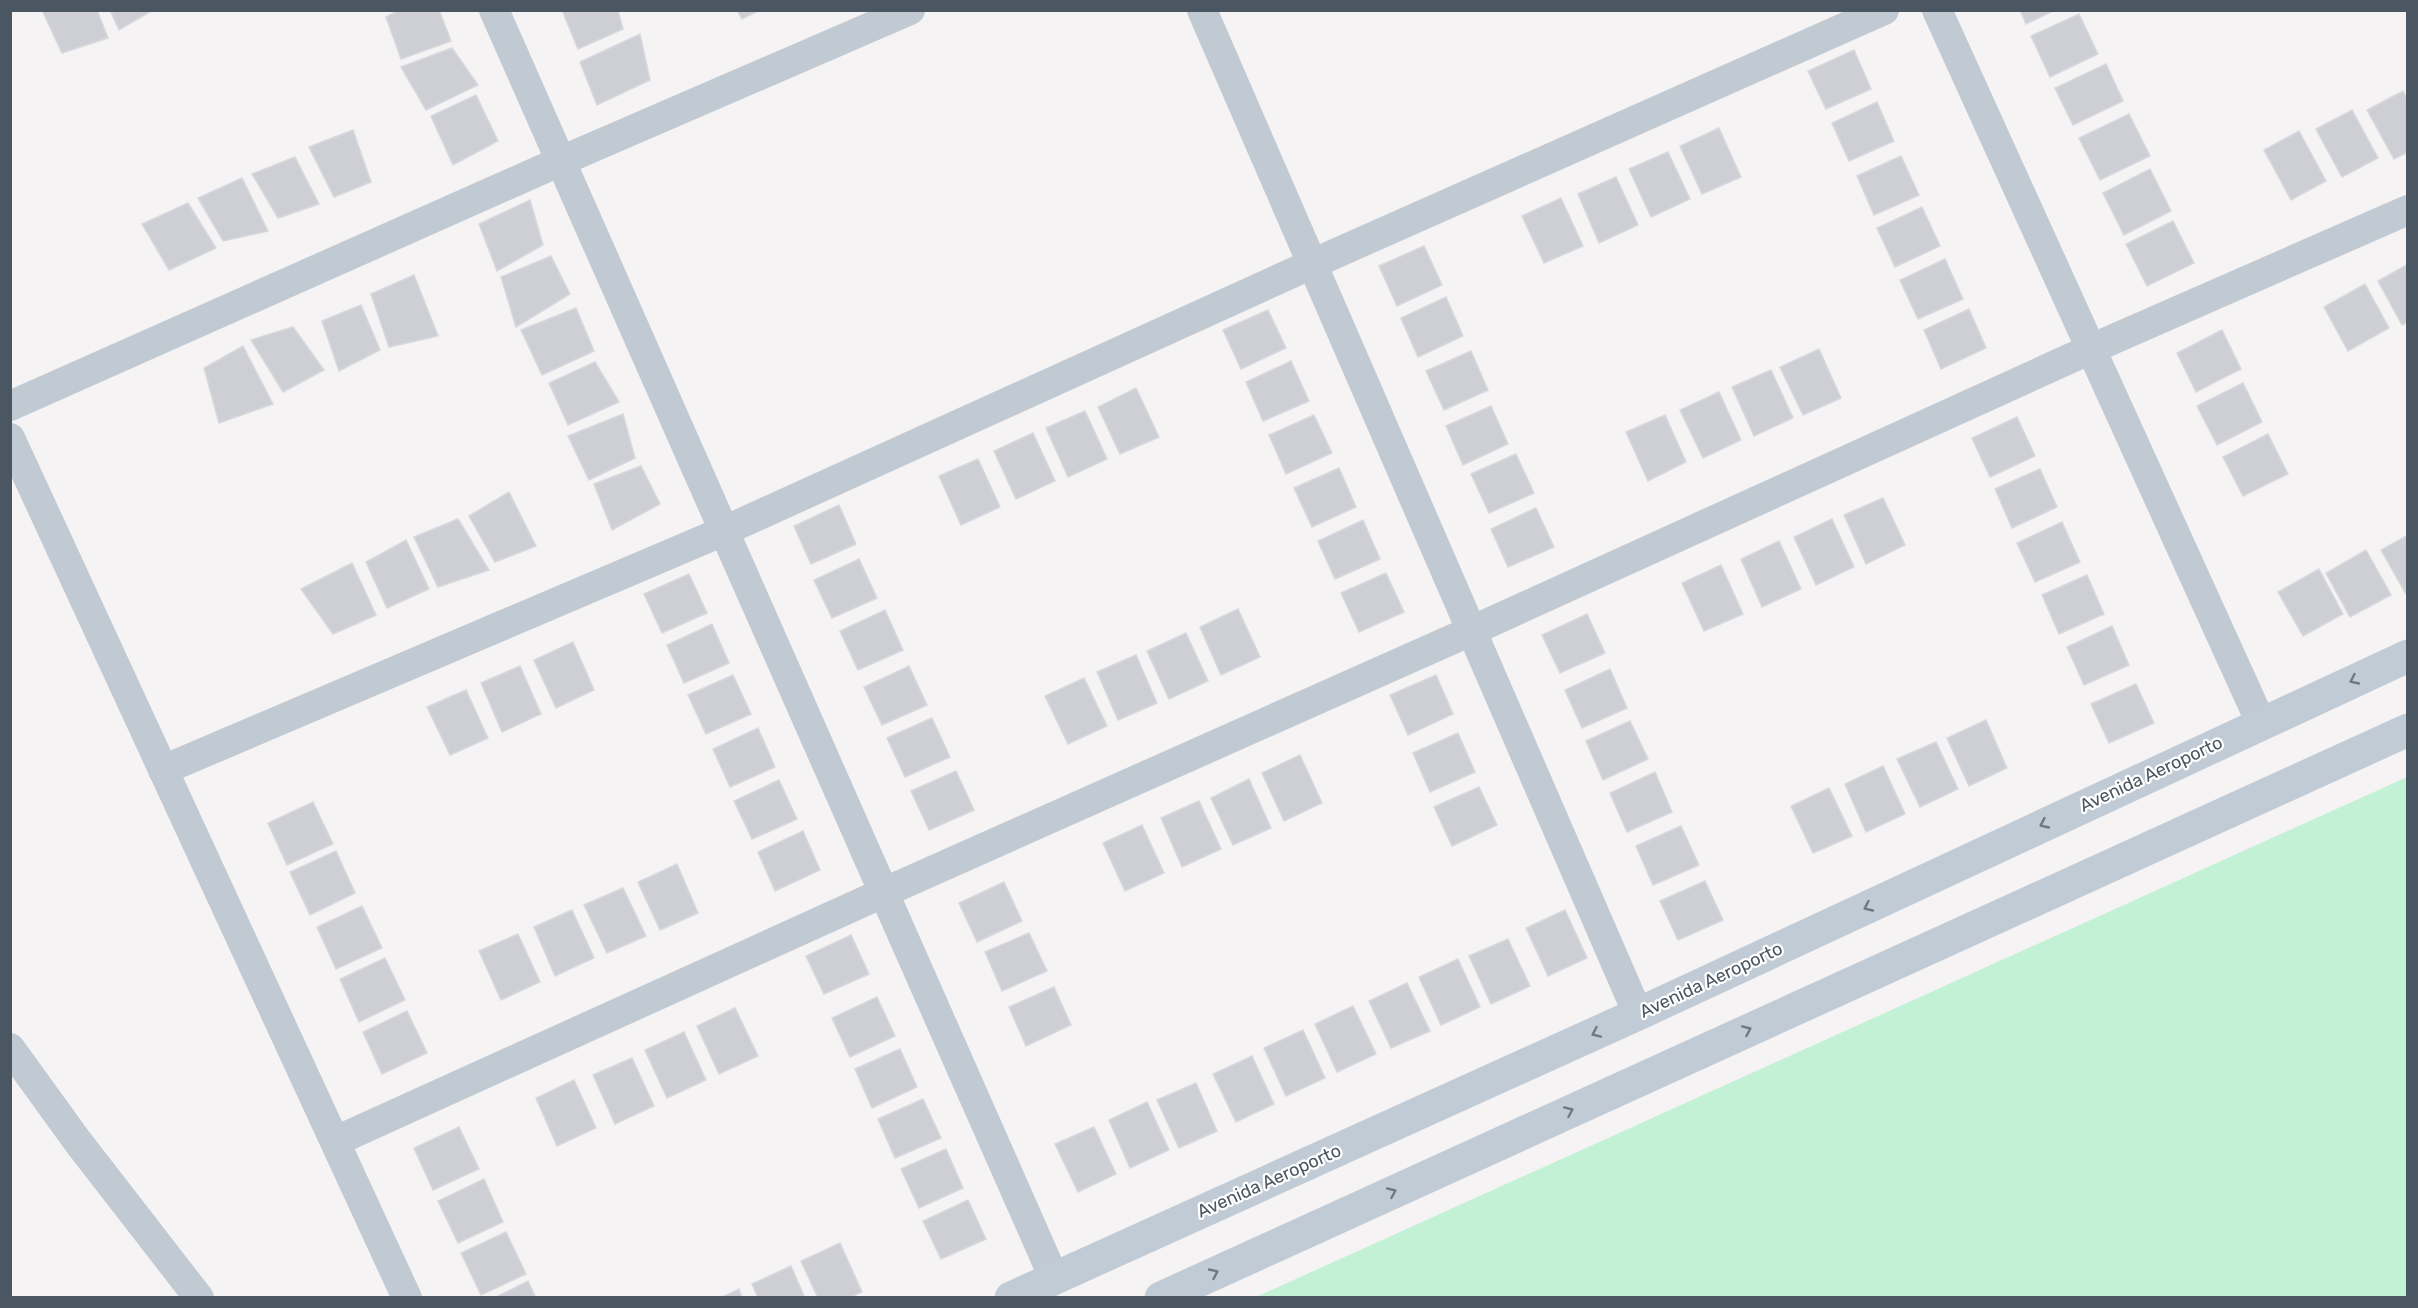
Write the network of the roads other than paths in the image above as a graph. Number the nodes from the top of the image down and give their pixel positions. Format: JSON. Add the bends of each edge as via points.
{"nodes":[{"id":1,"x":494,"y":10,"type":"edge"},
{"id":2,"x":910,"y":10,"type":"edge"},
{"id":3,"x":1202,"y":10,"type":"edge"},
{"id":4,"x":1884,"y":10,"type":"edge"},
{"id":5,"x":1937,"y":10,"type":"edge"},
{"id":6,"x":561,"y":161,"type":"junction"},
{"id":7,"x":2408,"y":210,"type":"edge"},
{"id":8,"x":1312,"y":264,"type":"junction"},
{"id":9,"x":2091,"y":349,"type":"junction"},
{"id":10,"x":10,"y":406,"type":"edge"},
{"id":11,"x":10,"y":438,"type":"edge"},
{"id":12,"x":724,"y":531,"type":"junction"},
{"id":13,"x":1472,"y":631,"type":"junction"},
{"id":14,"x":2408,"y":656,"type":"edge"},
{"id":15,"x":2261,"y":723,"type":"junction"},
{"id":16,"x":2408,"y":730,"type":"edge"},
{"id":17,"x":163,"y":770,"type":"junction"},
{"id":18,"x":885,"y":892,"type":"junction"},
{"id":19,"x":1638,"y":1014,"type":"junction"},
{"id":20,"x":10,"y":1048,"type":"edge"},
{"id":21,"x":336,"y":1141,"type":"junction"},
{"id":22,"x":1054,"y":1278,"type":"junction"},
{"id":23,"x":199,"y":1298,"type":"edge"},
{"id":24,"x":407,"y":1298,"type":"edge"},
{"id":25,"x":1011,"y":1298,"type":"edge"},
{"id":26,"x":1161,"y":1298,"type":"edge"}],
"edges":[{"from":1,"to":6,"type":"street"},
{"from":2,"to":6,"type":"street"},
{"from":3,"to":8,"type":"street"},
{"from":4,"to":8,"type":"street"},
{"from":5,"to":9,"type":"street"},
{"from":6,"to":10,"type":"street"},
{"from":6,"to":12,"type":"street"},
{"from":7,"to":9,"type":"street"},
{"from":8,"to":12,"type":"street"},
{"from":8,"to":13,"type":"street"},
{"from":9,"to":13,"type":"street"},
{"from":9,"to":15,"type":"street"},
{"from":11,"to":17,"type":"street"},
{"from":12,"to":17,"type":"street"},
{"from":12,"to":18,"type":"street"},
{"from":13,"to":18,"type":"street"},
{"from":13,"to":19,"type":"street"},
{"from":14,"to":15,"type":"street","name":"Avenida Aeroporto","one_way":true},
{"from":15,"to":19,"type":"street","name":"Avenida Aeroporto","one_way":true},
{"from":26,"to":16,"type":"street","one_way":true},
{"from":17,"to":21,"type":"street"},
{"from":18,"to":21,"type":"street"},
{"from":18,"to":22,"type":"street"},
{"from":19,"to":22,"type":"street","name":"Avenida Aeroporto","one_way":true},
{"from":20,"to":23,"type":"street"},
{"from":21,"to":24,"type":"street"},
{"from":22,"to":25,"type":"street","name":"Avenida Aeroporto"}]}
